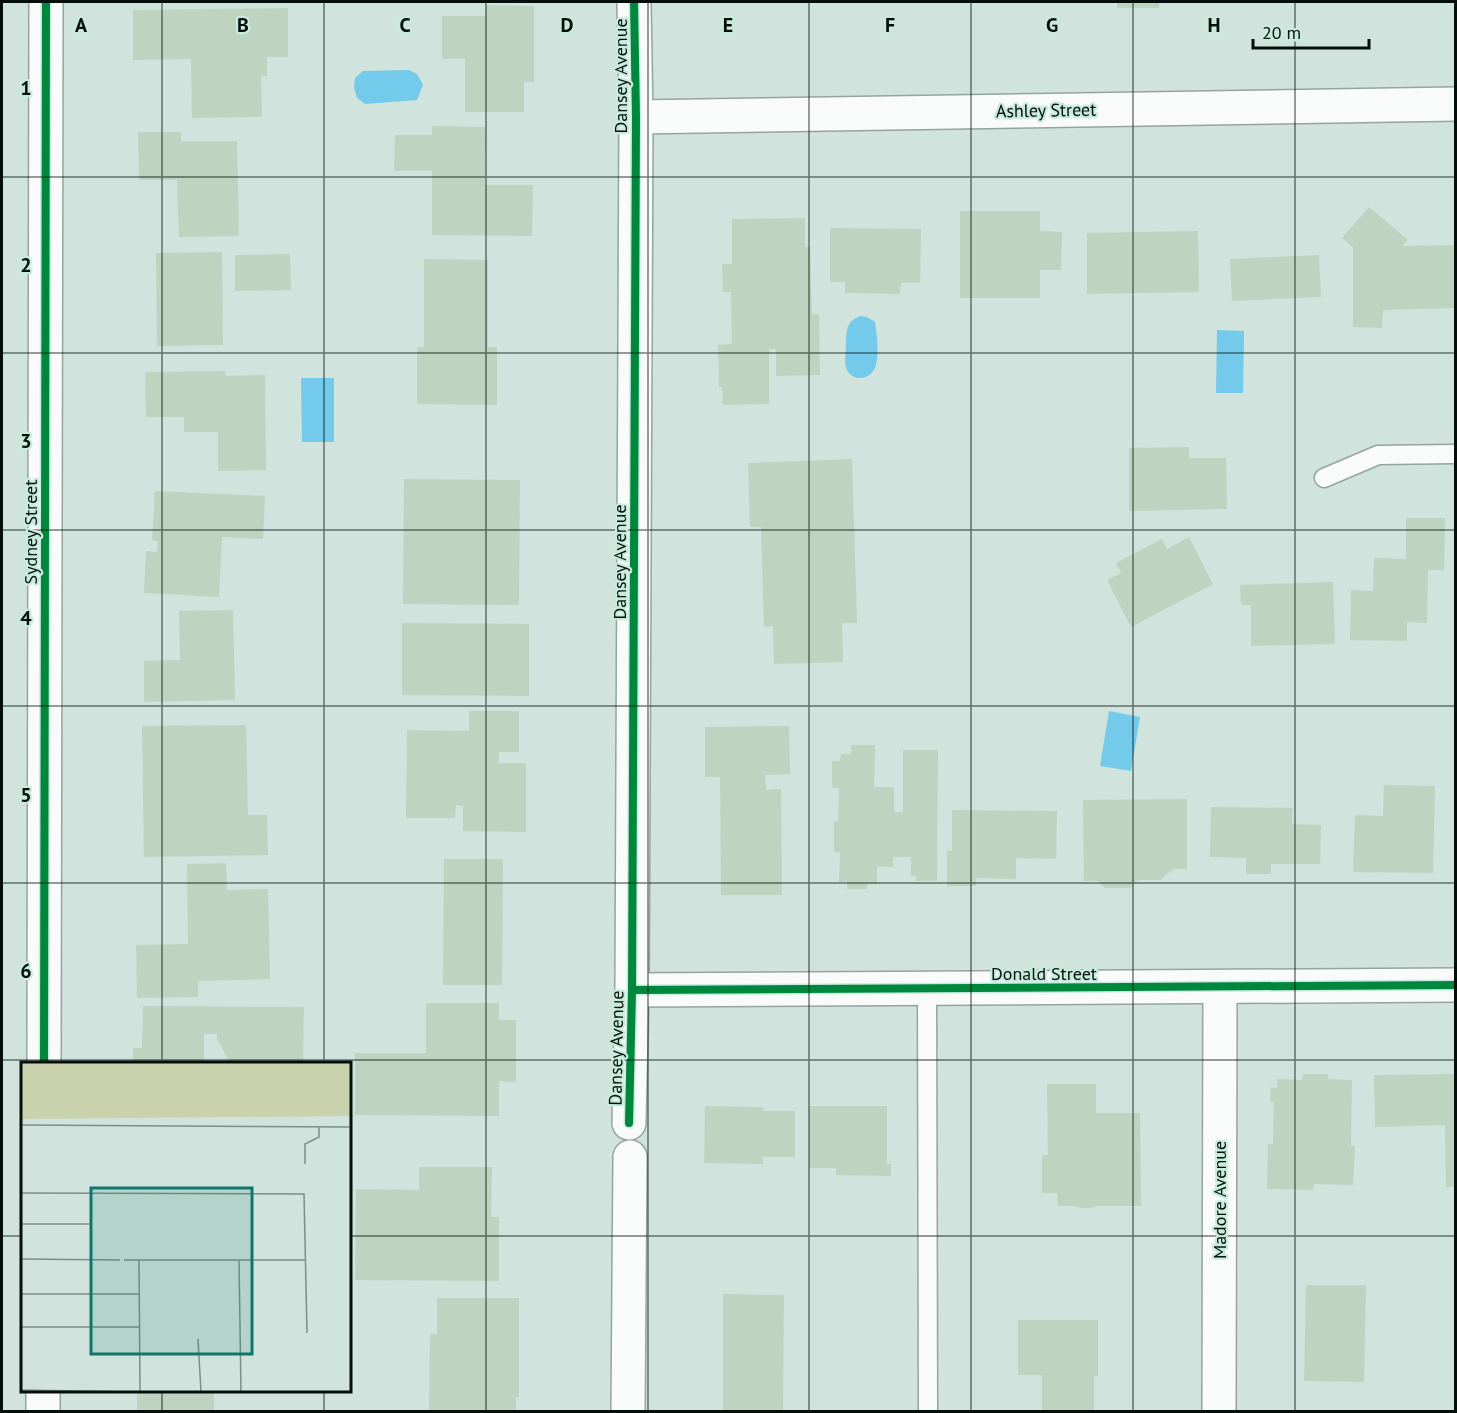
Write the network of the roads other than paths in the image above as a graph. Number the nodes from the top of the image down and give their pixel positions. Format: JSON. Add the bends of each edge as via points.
{"nodes":[{"id":1,"x":46,"y":2,"type":"edge"},
{"id":2,"x":634,"y":2,"type":"edge"},
{"id":3,"x":1455,"y":104,"type":"edge"},
{"id":4,"x":636,"y":117,"type":"junction"},
{"id":5,"x":1455,"y":454,"type":"edge"},
{"id":6,"x":1324,"y":478,"type":"dead end"},
{"id":7,"x":1455,"y":985,"type":"edge"},
{"id":8,"x":927,"y":987,"type":"junction"},
{"id":9,"x":1220,"y":988,"type":"junction"},
{"id":10,"x":632,"y":990,"type":"junction"},
{"id":11,"x":44,"y":1062,"type":"edge"},
{"id":12,"x":629,"y":1123,"type":"dead end"},
{"id":13,"x":630,"y":1157,"type":"dead end"},
{"id":14,"x":43,"y":1392,"type":"edge"},
{"id":15,"x":43,"y":1412,"type":"edge"},
{"id":16,"x":628,"y":1412,"type":"edge"},
{"id":17,"x":927,"y":1412,"type":"edge"},
{"id":18,"x":1219,"y":1412,"type":"edge"}],
"edges":[{"from":1,"to":11,"type":"street","name":"Sydney Street"},
{"from":2,"to":4,"type":"street","name":"Dansey Avenue"},
{"from":3,"to":4,"type":"street","name":"Ashley Street"},
{"from":4,"to":10,"type":"street","name":"Dansey Avenue"},
{"from":5,"to":6,"type":"lane","via":[[1378,455]]},
{"from":7,"to":9,"type":"street","name":"Donald Street"},
{"from":8,"to":9,"type":"street","name":"Donald Street"},
{"from":8,"to":10,"type":"street","name":"Donald Street"},
{"from":8,"to":17,"type":"lane"},
{"from":9,"to":18,"type":"street","name":"Madore Avenue"},
{"from":10,"to":12,"type":"street","name":"Dansey Avenue"},
{"from":13,"to":16,"type":"street"},
{"from":14,"to":15,"type":"street"}]}
